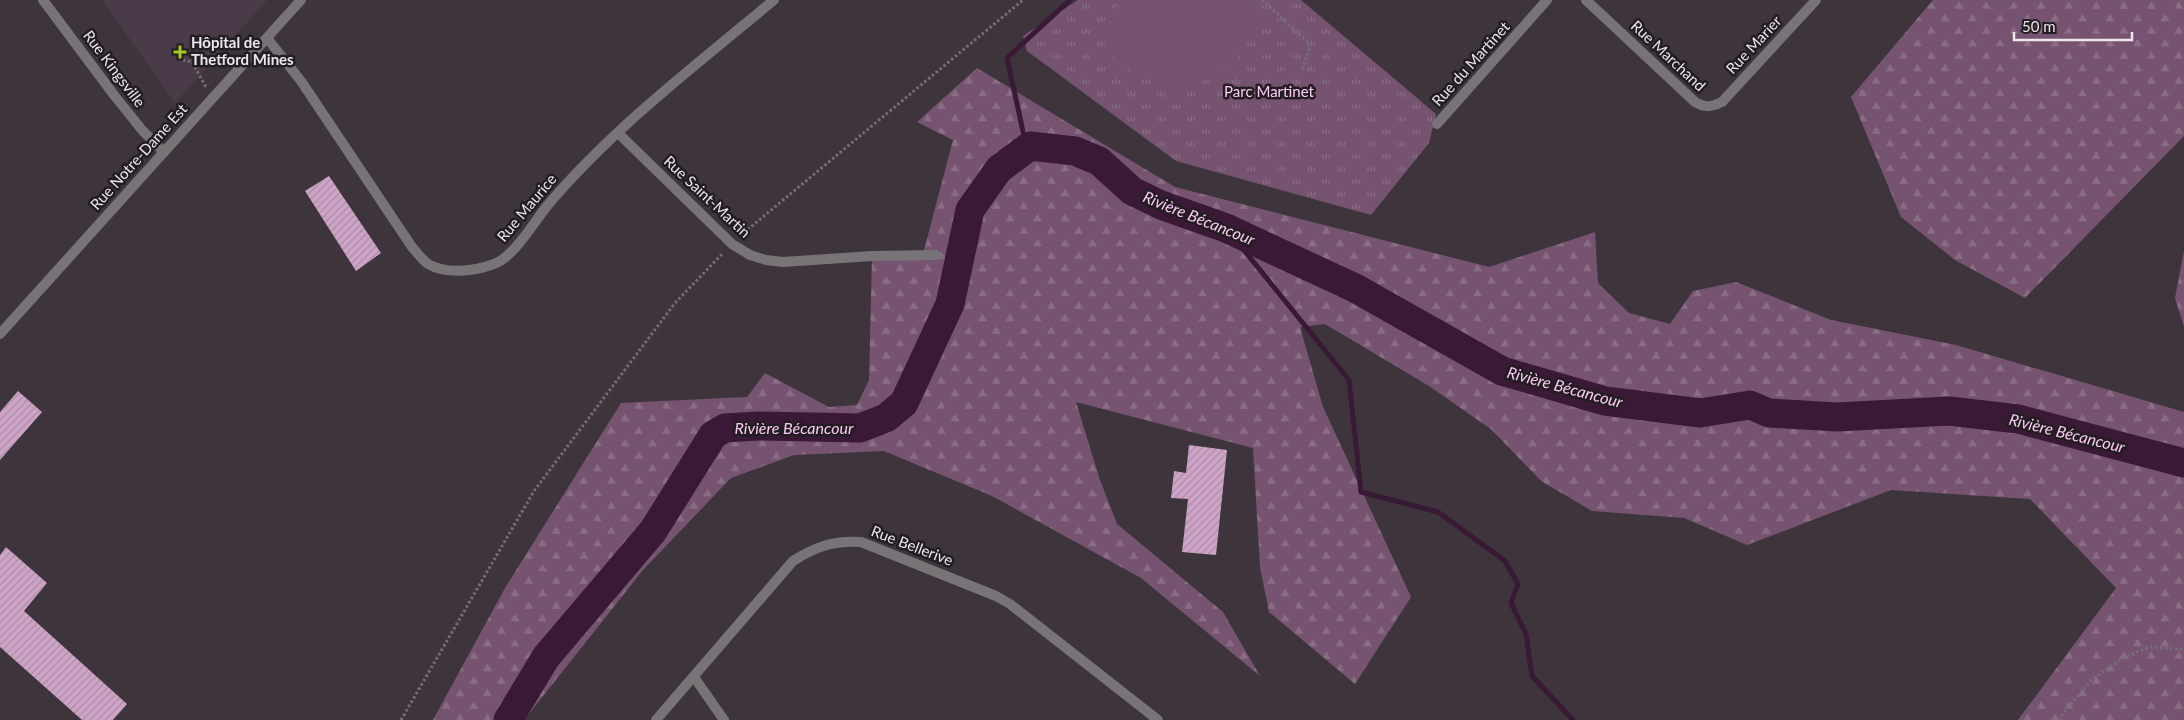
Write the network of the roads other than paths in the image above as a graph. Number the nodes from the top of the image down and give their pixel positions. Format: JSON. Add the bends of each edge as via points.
{"nodes":[{"id":1,"x":44,"y":0,"type":"edge"},
{"id":2,"x":301,"y":0,"type":"edge"},
{"id":3,"x":774,"y":0,"type":"edge"},
{"id":4,"x":1547,"y":0,"type":"edge"},
{"id":5,"x":1586,"y":0,"type":"edge"},
{"id":6,"x":1816,"y":0,"type":"edge"},
{"id":7,"x":267,"y":38,"type":"junction"},
{"id":8,"x":1711,"y":107,"type":"joint"},
{"id":9,"x":1437,"y":124,"type":"dead end"},
{"id":10,"x":618,"y":133,"type":"junction"},
{"id":11,"x":164,"y":152,"type":"junction"},
{"id":12,"x":936,"y":255,"type":"dead end"},
{"id":13,"x":0,"y":334,"type":"edge"},
{"id":14,"x":694,"y":677,"type":"junction"},
{"id":15,"x":656,"y":720,"type":"edge"},
{"id":16,"x":724,"y":720,"type":"edge"},
{"id":17,"x":1158,"y":720,"type":"edge"}],
"edges":[{"from":1,"to":11,"type":"street","name":"Rue Kingsville","via":[[125,109]]},
{"from":2,"to":7,"type":"street","name":"Rue Notre-Dame Est"},
{"from":3,"to":10,"type":"street","name":"Rue Maurice"},
{"from":4,"to":9,"type":"street","name":"Rue du Martinet"},
{"from":5,"to":8,"type":"street","name":"Rue Marchand","via":[[1695,102]]},
{"from":6,"to":8,"type":"street","name":"Rue Marier","via":[[1722,102]]},
{"from":7,"to":10,"type":"street","name":"Rue Maurice","via":[[301,82],[412,247],[428,264],[450,270],[471,270],[496,264],[514,249],[568,182]]},
{"from":7,"to":11,"type":"street","name":"Rue Notre-Dame Est"},
{"from":10,"to":12,"type":"street","name":"Rue Saint-Martin","via":[[732,244],[750,255],[783,262]]},
{"from":11,"to":13,"type":"street","name":"Rue Notre-Dame Est"},
{"from":14,"to":15,"type":"street","name":"Rue Bellerive"},
{"from":14,"to":16,"type":"street"},
{"from":14,"to":17,"type":"street","name":"Rue Bellerive","via":[[793,561],[825,544],[861,542],[1010,604]]}]}
